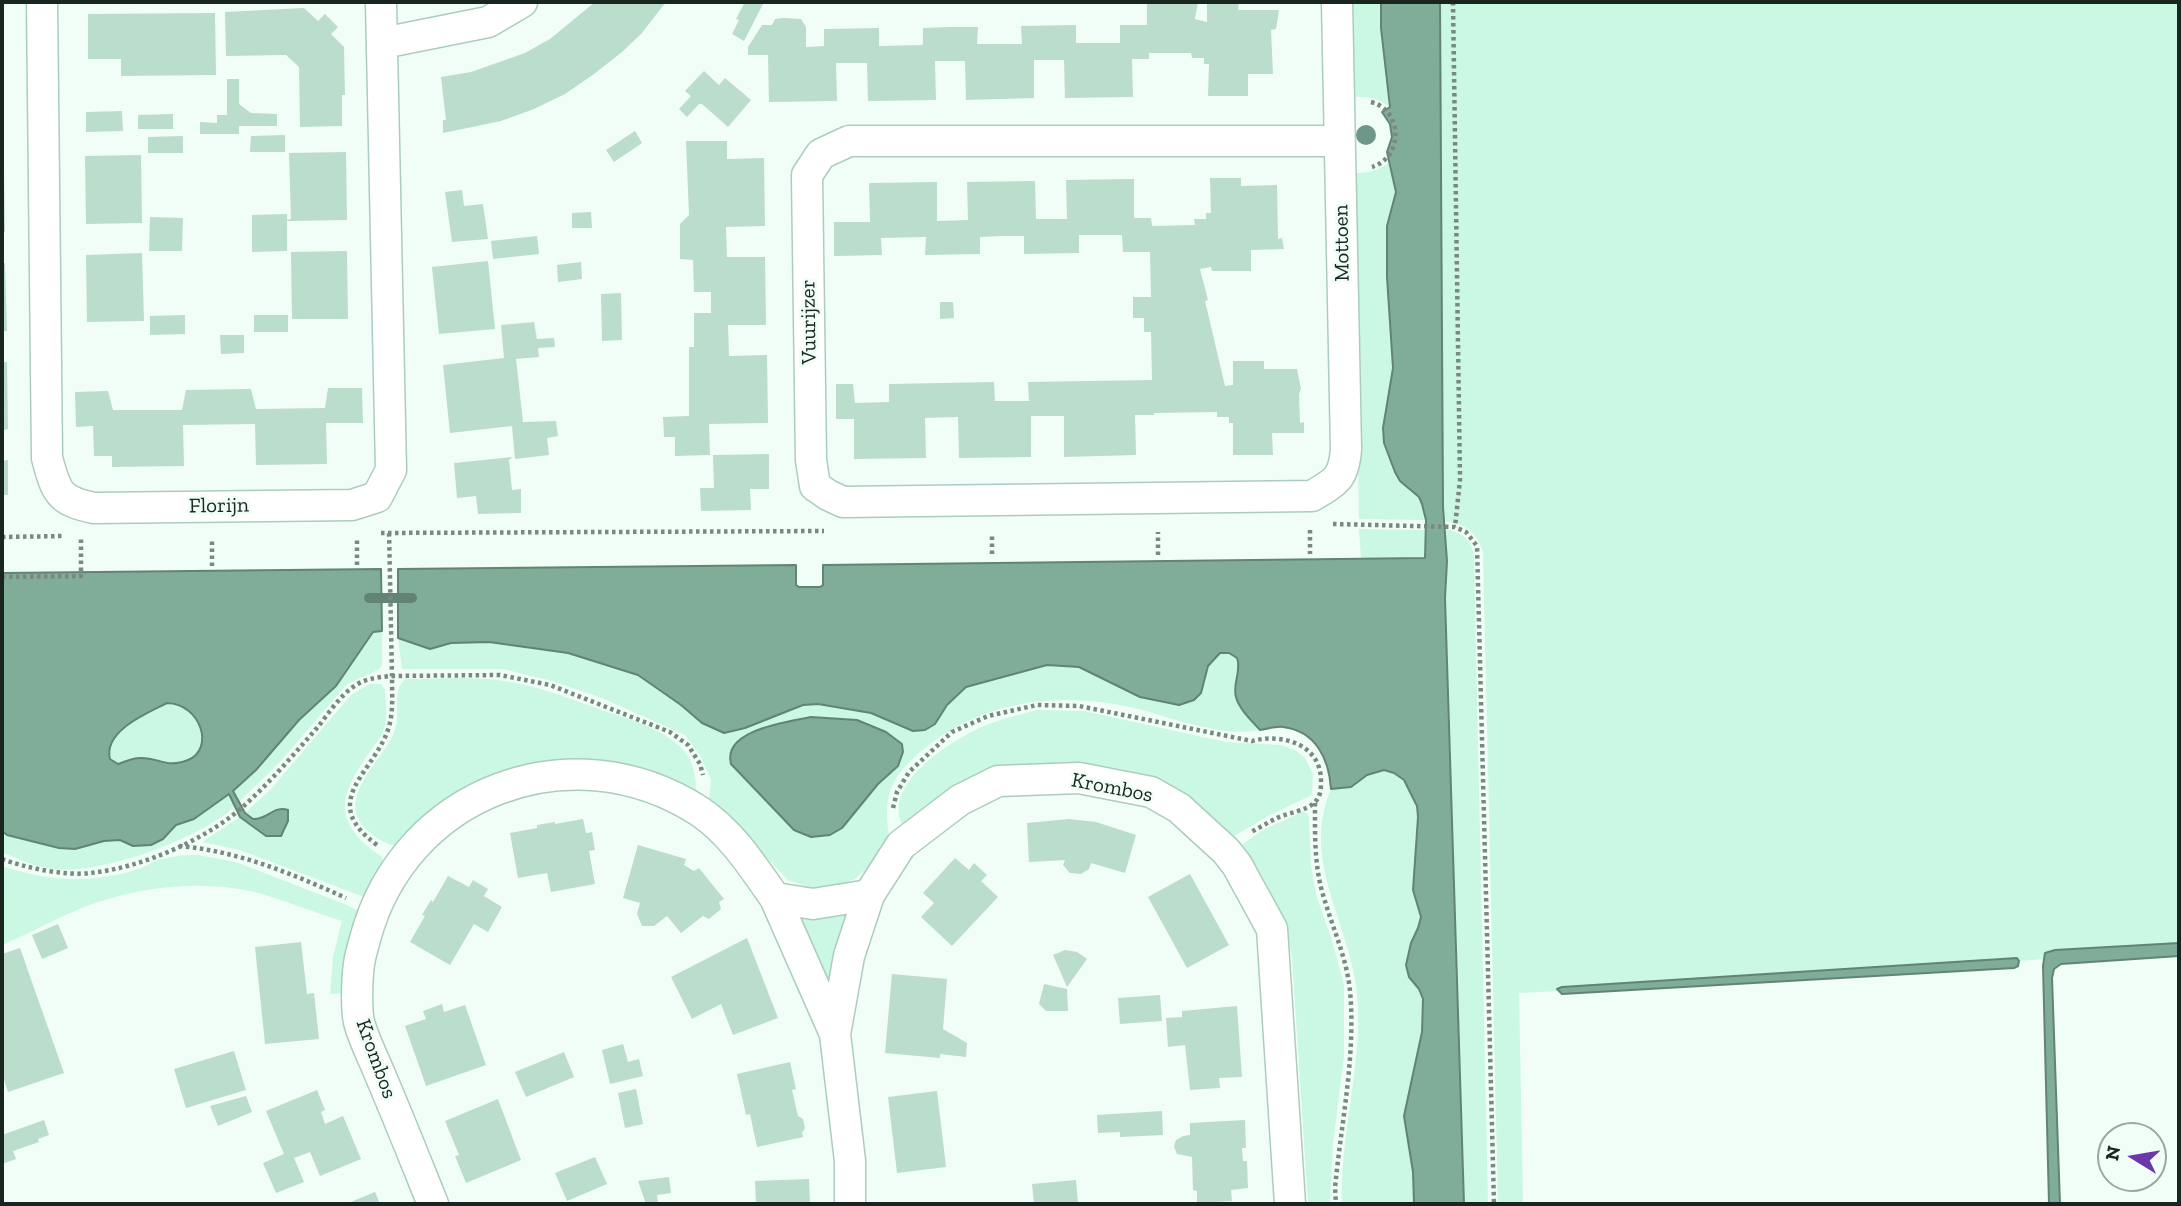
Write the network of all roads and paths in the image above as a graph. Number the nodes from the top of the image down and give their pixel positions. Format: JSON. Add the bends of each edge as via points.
{"nodes":[{"id":1,"x":42,"y":2,"type":"edge"},
{"id":2,"x":381,"y":2,"type":"edge"},
{"id":3,"x":522,"y":2,"type":"edge"},
{"id":4,"x":1337,"y":2,"type":"edge"},
{"id":5,"x":1453,"y":2,"type":"edge"},
{"id":6,"x":383,"y":43,"type":"junction"},
{"id":7,"x":1339,"y":141,"type":"junction"},
{"id":8,"x":1335,"y":482,"type":"joint"},
{"id":9,"x":1353,"y":524,"type":"dead end"},
{"id":10,"x":1310,"y":525,"type":"dead end"},
{"id":11,"x":1455,"y":527,"type":"junction"},
{"id":12,"x":827,"y":531,"type":"dead end"},
{"id":13,"x":357,"y":533,"type":"dead end"},
{"id":14,"x":367,"y":533,"type":"dead end"},
{"id":15,"x":378,"y":533,"type":"dead end"},
{"id":16,"x":81,"y":536,"type":"junction"},
{"id":17,"x":94,"y":536,"type":"dead end"},
{"id":18,"x":199,"y":536,"type":"dead end"},
{"id":19,"x":212,"y":536,"type":"dead end"},
{"id":20,"x":2,"y":537,"type":"edge"},
{"id":21,"x":1310,"y":554,"type":"dead end"},
{"id":22,"x":389,"y":568,"type":"dead end"},
{"id":23,"x":2,"y":577,"type":"edge"},
{"id":24,"x":392,"y":676,"type":"junction"},
{"id":25,"x":1315,"y":803,"type":"junction"},
{"id":26,"x":698,"y":810,"type":"junction"},
{"id":27,"x":901,"y":845,"type":"junction"},
{"id":28,"x":178,"y":846,"type":"junction"},
{"id":29,"x":1226,"y":851,"type":"junction"},
{"id":30,"x":2,"y":859,"type":"edge"},
{"id":31,"x":401,"y":861,"type":"junction"},
{"id":32,"x":869,"y":895,"type":"junction"},
{"id":33,"x":775,"y":898,"type":"junction"},
{"id":34,"x":373,"y":910,"type":"junction"},
{"id":35,"x":835,"y":1034,"type":"junction"},
{"id":36,"x":433,"y":1204,"type":"edge"},
{"id":37,"x":850,"y":1204,"type":"edge"},
{"id":38,"x":1290,"y":1204,"type":"edge"},
{"id":39,"x":1336,"y":1204,"type":"edge"},
{"id":40,"x":1494,"y":1204,"type":"edge"}],
"edges":[{"from":1,"to":6,"type":"street","name":"Florijn","via":[[47,458],[54,486],[63,498],[94,508],[352,505],[377,498],[391,470]]},
{"from":2,"to":6,"type":"street","name":"Florijn"},
{"from":3,"to":6,"type":"street","via":[[488,22]]},
{"from":4,"to":7,"type":"street","name":"Mottoen"},
{"from":5,"to":11,"type":"path","via":[[1460,480]]},
{"from":7,"to":8,"type":"street","name":"Mottoen","via":[[1346,449],[1345,467]]},
{"from":7,"to":8,"type":"street","name":"Vuurijzer","via":[[849,141],[821,154],[807,175],[811,460],[815,486],[828,495],[843,502],[1312,496]]},
{"from":9,"to":11,"type":"path"},
{"from":10,"to":21,"type":"path"},
{"from":11,"to":40,"type":"path","via":[[1472,537],[1479,558]]},
{"from":12,"to":15,"type":"path"},
{"from":13,"to":14,"type":"path"},
{"from":16,"to":17,"type":"path"},
{"from":16,"to":20,"type":"path"},
{"from":16,"to":23,"type":"path","via":[[81,576]]},
{"from":18,"to":19,"type":"path"},
{"from":22,"to":24,"type":"path"},
{"from":24,"to":26,"type":"path","via":[[500,675],[565,690],[670,732],[688,745],[700,764],[704,781]]},
{"from":24,"to":28,"type":"path","via":[[358,684],[345,694],[249,802],[228,820]]},
{"from":24,"to":31,"type":"path","via":[[393,706],[387,733],[354,786],[351,813],[360,832]]},
{"from":25,"to":27,"type":"path","via":[[1321,777],[1306,748],[1292,740],[1252,741],[1091,708],[1037,705],[988,716],[953,732],[909,772],[891,813]]},
{"from":25,"to":29,"type":"path","via":[[1276,819]]},
{"from":25,"to":39,"type":"path","via":[[1319,877],[1345,962],[1352,1015]]},
{"from":26,"to":31,"type":"street","name":"Krombos","via":[[656,788],[599,775],[563,774],[504,786],[460,807],[420,838]]},
{"from":26,"to":33,"type":"street","name":"Krombos","via":[[721,827]]},
{"from":27,"to":29,"type":"street","name":"Krombos","via":[[961,800],[998,781],[1079,778],[1151,792],[1180,808]]},
{"from":27,"to":32,"type":"street","name":"Krombos"},
{"from":28,"to":30,"type":"path","via":[[149,859],[89,874]]},
{"from":28,"to":34,"type":"path","via":[[258,862]]},
{"from":29,"to":38,"type":"street","name":"Krombos","via":[[1272,929]]},
{"from":31,"to":34,"type":"street","name":"Krombos"},
{"from":32,"to":33,"type":"street","via":[[813,904]]},
{"from":32,"to":35,"type":"street","name":"Krombos","via":[[849,956]]},
{"from":33,"to":35,"type":"street","name":"Krombos"},
{"from":34,"to":36,"type":"street","name":"Krombos","via":[[359,964],[359,1021]]},
{"from":35,"to":37,"type":"street","name":"Krombos","via":[[850,1161]]}]}
